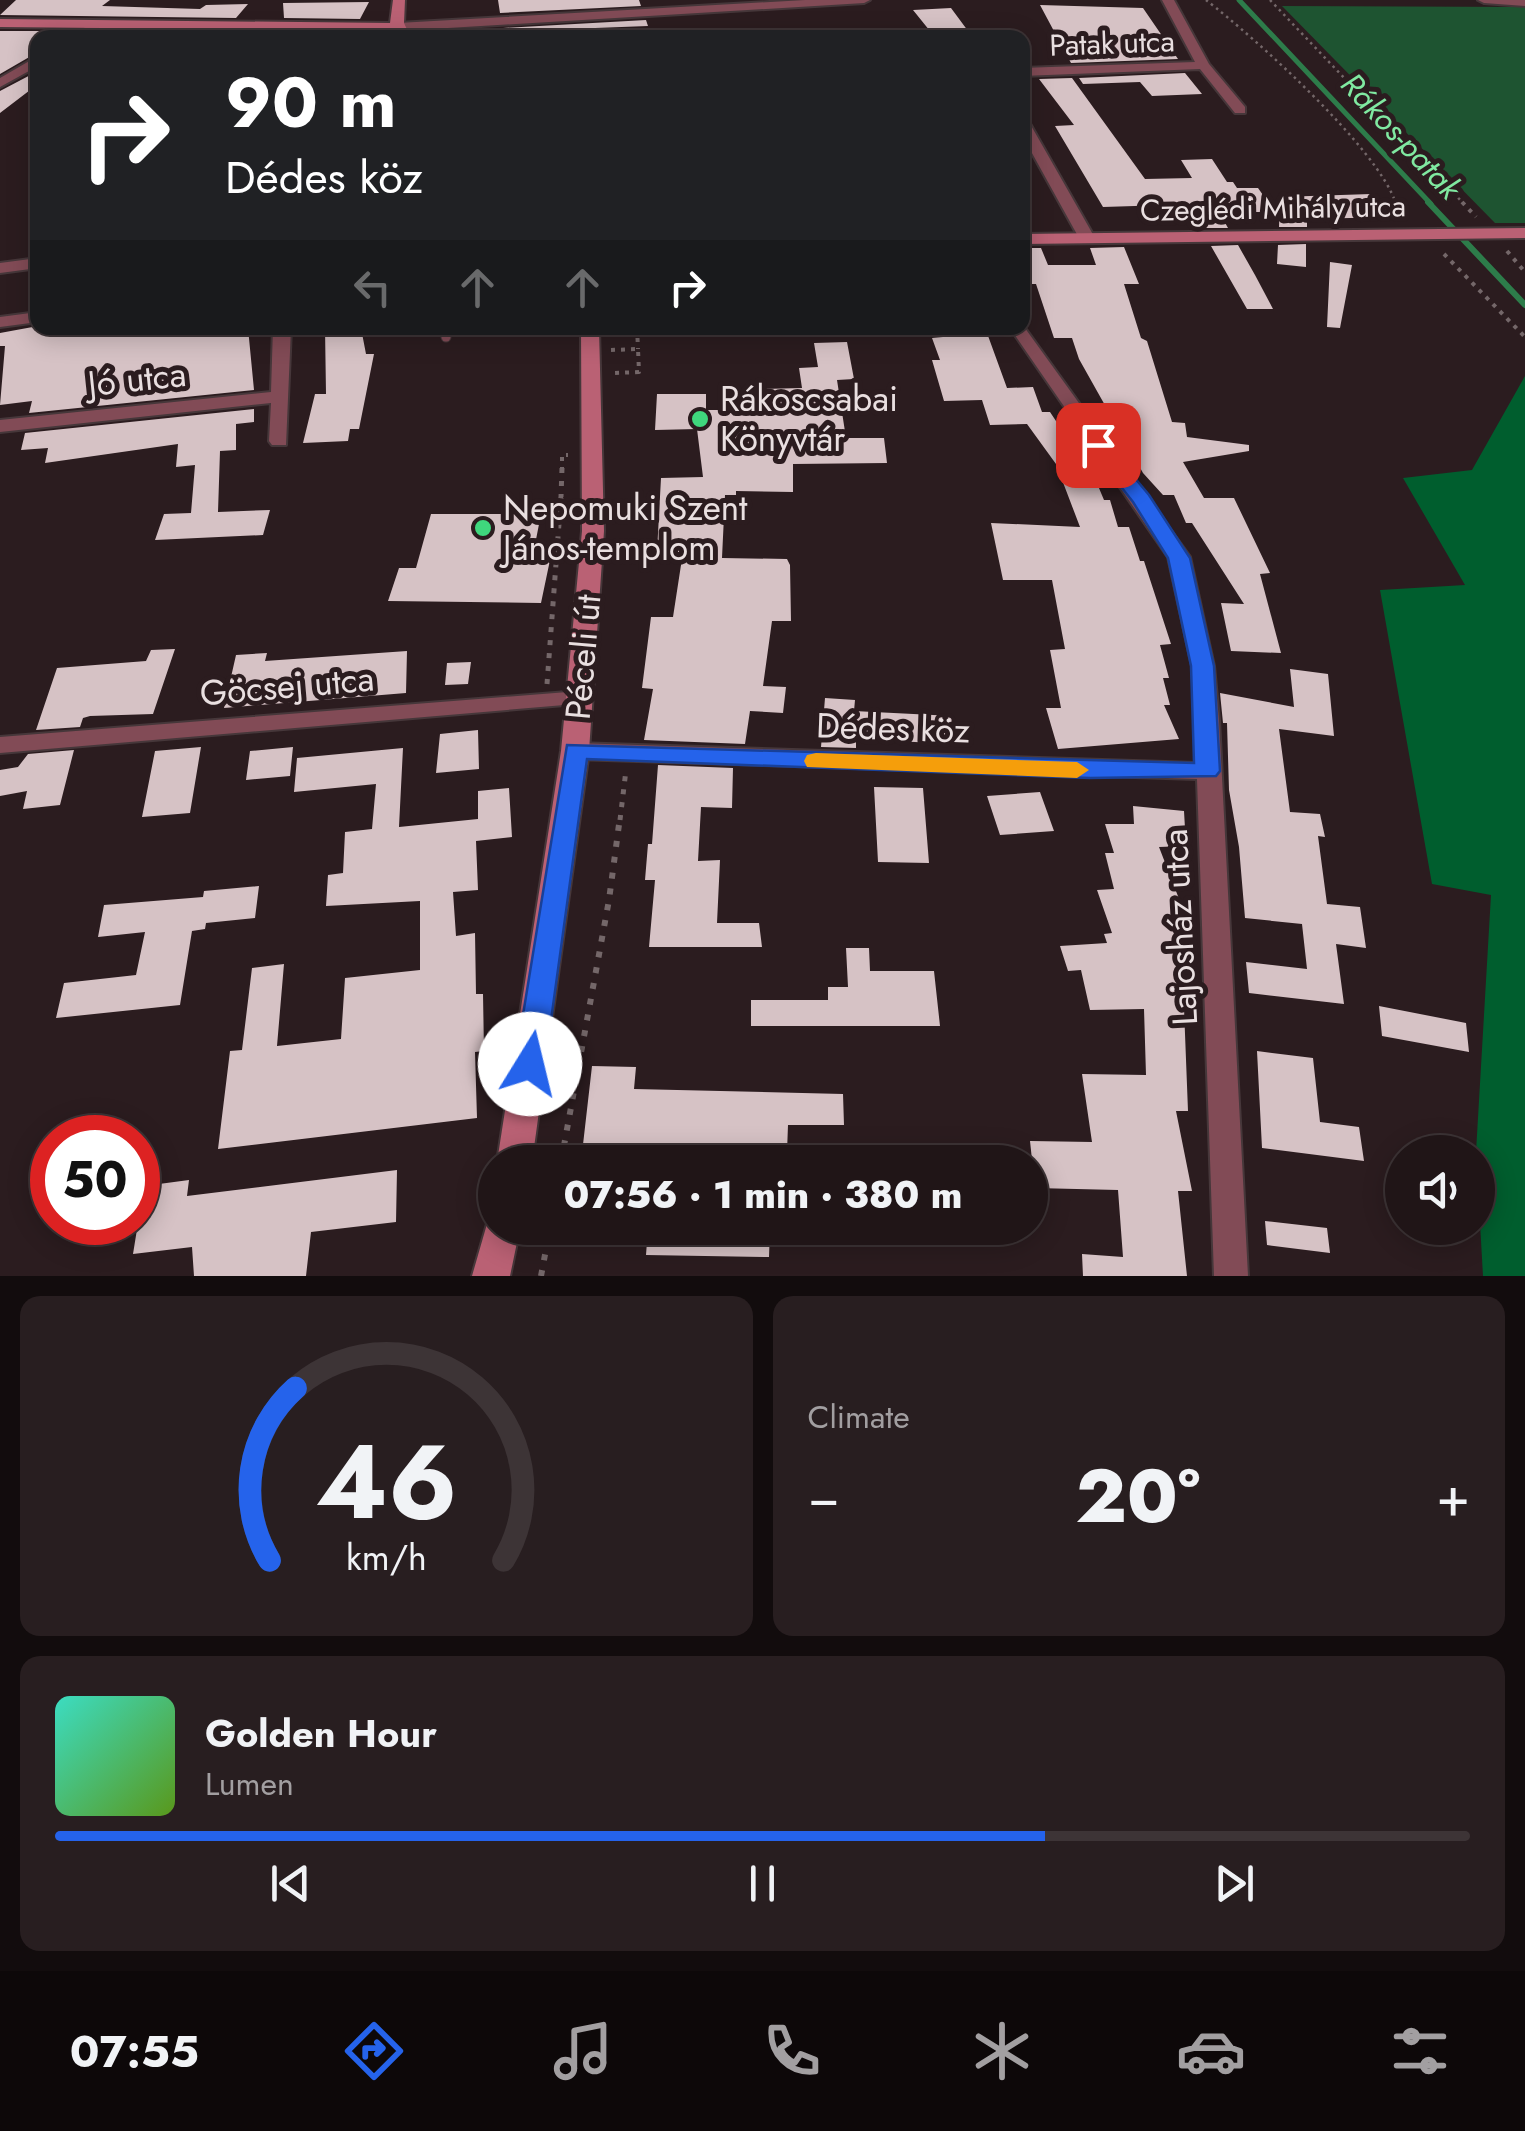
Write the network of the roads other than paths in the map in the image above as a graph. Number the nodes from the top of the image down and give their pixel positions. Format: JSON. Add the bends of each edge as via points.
{"nodes":[{"id":1,"x":400,"y":0,"type":"edge"},
{"id":2,"x":864,"y":0,"type":"edge"},
{"id":3,"x":1168,"y":0,"type":"edge"},
{"id":4,"x":1484,"y":0,"type":"edge"},
{"id":5,"x":1525,"y":3,"type":"edge"},
{"id":6,"x":479,"y":22,"type":"junction"},
{"id":7,"x":0,"y":23,"type":"edge"},
{"id":8,"x":96,"y":25,"type":"junction"},
{"id":9,"x":88,"y":30,"type":"edge"},
{"id":10,"x":314,"y":30,"type":"edge"},
{"id":11,"x":401,"y":30,"type":"edge"},
{"id":12,"x":417,"y":30,"type":"edge"},
{"id":13,"x":482,"y":30,"type":"edge"},
{"id":14,"x":30,"y":65,"type":"edge"},
{"id":15,"x":1203,"y":65,"type":"junction"},
{"id":16,"x":1030,"y":72,"type":"edge"},
{"id":17,"x":0,"y":83,"type":"edge"},
{"id":18,"x":1240,"y":110,"type":"dead end"},
{"id":19,"x":1030,"y":136,"type":"edge"},
{"id":20,"x":1525,"y":233,"type":"edge"},
{"id":21,"x":1088,"y":238,"type":"junction"},
{"id":22,"x":1030,"y":239,"type":"edge"},
{"id":23,"x":30,"y":264,"type":"edge"},
{"id":24,"x":0,"y":268,"type":"edge"},
{"id":25,"x":30,"y":318,"type":"edge"},
{"id":26,"x":0,"y":322,"type":"edge"},
{"id":27,"x":282,"y":335,"type":"edge"},
{"id":28,"x":590,"y":335,"type":"edge"},
{"id":29,"x":1024,"y":335,"type":"edge"},
{"id":30,"x":280,"y":397,"type":"junction"},
{"id":31,"x":0,"y":426,"type":"edge"},
{"id":32,"x":279,"y":441,"type":"dead end"},
{"id":33,"x":580,"y":698,"type":"junction"},
{"id":34,"x":0,"y":746,"type":"edge"},
{"id":35,"x":576,"y":751,"type":"junction"},
{"id":36,"x":1207,"y":771,"type":"junction"},
{"id":37,"x":517,"y":1145,"type":"edge"},
{"id":38,"x":498,"y":1245,"type":"edge"},
{"id":39,"x":491,"y":1276,"type":"edge"},
{"id":40,"x":1231,"y":1276,"type":"edge"}],
"edges":[{"from":1,"to":11,"type":"main road"},
{"from":2,"to":6,"type":"street"},
{"from":3,"to":15,"type":"street"},
{"from":4,"to":5,"type":"street"},
{"from":6,"to":12,"type":"street"},
{"from":6,"to":13,"type":"street"},
{"from":7,"to":8,"type":"main road"},
{"from":8,"to":9,"type":"street"},
{"from":8,"to":10,"type":"main road"},
{"from":14,"to":17,"type":"street"},
{"from":15,"to":16,"type":"street","name":"Patak utca"},
{"from":15,"to":18,"type":"street"},
{"from":19,"to":21,"type":"street"},
{"from":20,"to":21,"type":"main road","name":"Czeglédi Mihály utca"},
{"from":21,"to":22,"type":"main road","name":"Czeglédi Mihály utca"},
{"from":23,"to":24,"type":"street"},
{"from":25,"to":26,"type":"street"},
{"from":27,"to":30,"type":"street"},
{"from":28,"to":33,"type":"main road","name":"Péceli út","via":[[593,531]]},
{"from":29,"to":36,"type":"street","name":"Lajosház utca","via":[[1179,558],[1203,666]]},
{"from":30,"to":31,"type":"street","name":"Jó utca"},
{"from":30,"to":32,"type":"street"},
{"from":33,"to":34,"type":"street","name":"Göcsej utca"},
{"from":33,"to":35,"type":"main road","name":"Péceli út"},
{"from":35,"to":36,"type":"street","name":"Dédes köz"},
{"from":35,"to":37,"type":"main road","name":"Péceli út"},
{"from":36,"to":40,"type":"street","name":"Lajosház utca"},
{"from":38,"to":39,"type":"main road"}]}
